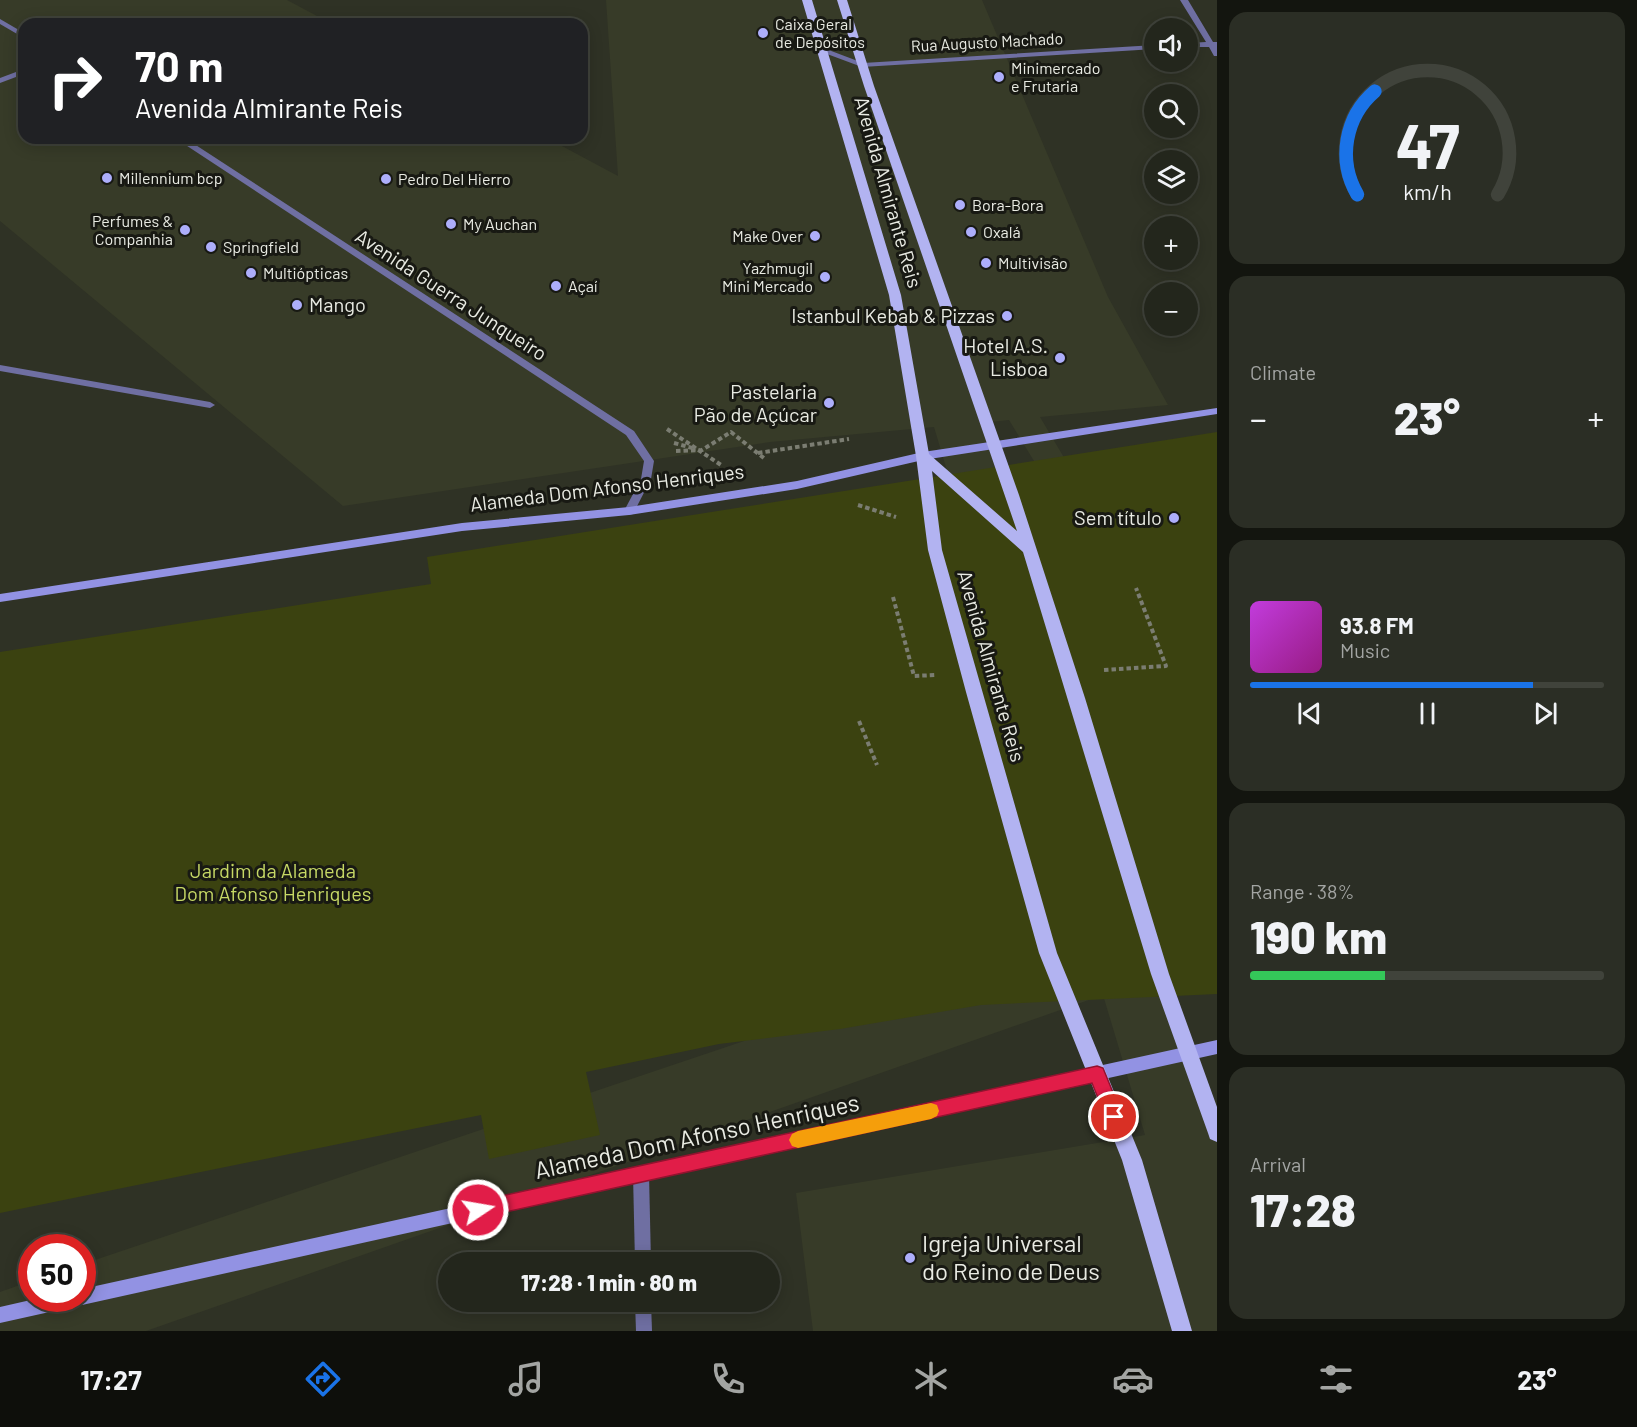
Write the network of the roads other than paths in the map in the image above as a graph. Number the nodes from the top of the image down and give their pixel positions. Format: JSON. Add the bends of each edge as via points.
{"nodes":[{"id":1,"x":807,"y":0,"type":"edge"},
{"id":2,"x":842,"y":0,"type":"edge"},
{"id":3,"x":1184,"y":0,"type":"edge"},
{"id":4,"x":0,"y":21,"type":"edge"},
{"id":5,"x":18,"y":32,"type":"edge"},
{"id":6,"x":1214,"y":44,"type":"edge"},
{"id":7,"x":1198,"y":45,"type":"edge"},
{"id":8,"x":1144,"y":48,"type":"edge"},
{"id":9,"x":823,"y":51,"type":"junction"},
{"id":10,"x":1217,"y":54,"type":"edge"},
{"id":11,"x":862,"y":65,"type":"junction"},
{"id":12,"x":18,"y":74,"type":"edge"},
{"id":13,"x":0,"y":81,"type":"edge"},
{"id":14,"x":188,"y":144,"type":"edge"},
{"id":15,"x":0,"y":368,"type":"edge"},
{"id":16,"x":210,"y":405,"type":"dead end"},
{"id":17,"x":1217,"y":411,"type":"edge"},
{"id":18,"x":995,"y":445,"type":"junction"},
{"id":19,"x":923,"y":456,"type":"junction"},
{"id":20,"x":629,"y":511,"type":"junction"},
{"id":21,"x":1027,"y":548,"type":"junction"},
{"id":22,"x":0,"y":598,"type":"edge"},
{"id":23,"x":1217,"y":1047,"type":"edge"},
{"id":24,"x":1187,"y":1054,"type":"junction"},
{"id":25,"x":1097,"y":1074,"type":"junction"},
{"id":26,"x":1217,"y":1133,"type":"edge"},
{"id":27,"x":641,"y":1174,"type":"junction"},
{"id":28,"x":643,"y":1252,"type":"edge"},
{"id":29,"x":96,"y":1294,"type":"edge"},
{"id":30,"x":18,"y":1311,"type":"edge"},
{"id":31,"x":643,"y":1312,"type":"edge"},
{"id":32,"x":0,"y":1315,"type":"edge"},
{"id":33,"x":644,"y":1331,"type":"edge"},
{"id":34,"x":1182,"y":1331,"type":"edge"}],
"edges":[{"from":1,"to":9,"type":"main road","name":"Avenida Almirante Reis"},
{"from":2,"to":11,"type":"main road","name":"Avenida Almirante Reis"},
{"from":3,"to":6,"type":"street"},
{"from":4,"to":5,"type":"street"},
{"from":6,"to":7,"type":"street"},
{"from":6,"to":10,"type":"street"},
{"from":8,"to":11,"type":"street","name":"Rua Augusto Machado"},
{"from":9,"to":11,"type":"street","name":"Rua Augusto Machado"},
{"from":9,"to":19,"type":"main road","name":"Avenida Almirante Reis","via":[[895,295]]},
{"from":11,"to":18,"type":"main road","name":"Avenida Almirante Reis"},
{"from":12,"to":13,"type":"street"},
{"from":14,"to":20,"type":"street","name":"Avenida Guerra Junqueiro","via":[[630,433],[649,461],[646,479]]},
{"from":15,"to":16,"type":"street"},
{"from":17,"to":18,"type":"main road","name":"Alameda Dom Afonso Henriques"},
{"from":18,"to":19,"type":"main road","name":"Alameda Dom Afonso Henriques"},
{"from":18,"to":21,"type":"main road","name":"Avenida Almirante Reis"},
{"from":19,"to":20,"type":"main road","name":"Alameda Dom Afonso Henriques","via":[[797,485]]},
{"from":19,"to":21,"type":"main road"},
{"from":19,"to":25,"type":"main road","name":"Avenida Almirante Reis","via":[[935,550],[974,692],[1048,953]]},
{"from":20,"to":22,"type":"main road","name":"Alameda Dom Afonso Henriques","via":[[462,527]]},
{"from":21,"to":24,"type":"main road","name":"Avenida Almirante Reis"},
{"from":23,"to":24,"type":"main road","name":"Alameda Dom Afonso Henriques"},
{"from":24,"to":25,"type":"main road","name":"Alameda Dom Afonso Henriques"},
{"from":24,"to":26,"type":"main road","name":"Avenida Almirante Reis"},
{"from":25,"to":27,"type":"main road","name":"Alameda Dom Afonso Henriques"},
{"from":25,"to":34,"type":"main road","name":"Avenida Almirante Reis","via":[[1132,1160]]},
{"from":27,"to":28,"type":"street"},
{"from":27,"to":29,"type":"main road","name":"Alameda Dom Afonso Henriques"},
{"from":30,"to":32,"type":"main road"},
{"from":31,"to":33,"type":"street"}]}
